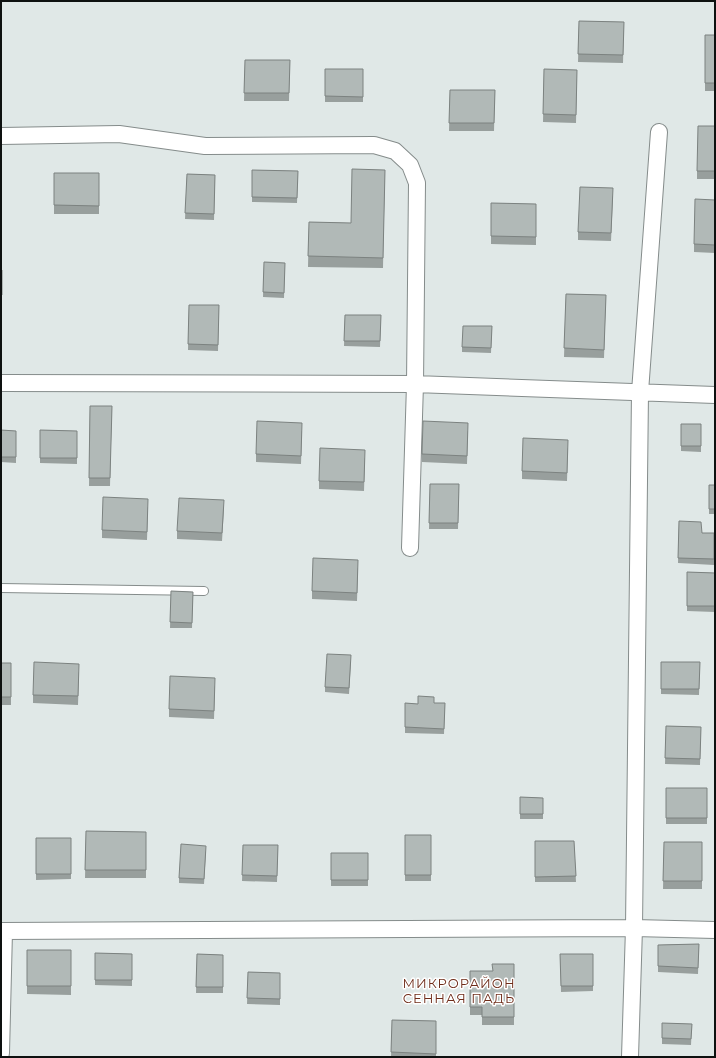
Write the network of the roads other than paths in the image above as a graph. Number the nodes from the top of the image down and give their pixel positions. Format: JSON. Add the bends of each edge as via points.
{"nodes":[{"id":1,"x":659,"y":132,"type":"dead end"},
{"id":2,"x":1,"y":136,"type":"edge"},
{"id":3,"x":1,"y":382,"type":"edge"},
{"id":4,"x":415,"y":384,"type":"junction"},
{"id":5,"x":640,"y":392,"type":"junction"},
{"id":6,"x":715,"y":395,"type":"edge"},
{"id":7,"x":410,"y":548,"type":"dead end"},
{"id":8,"x":1,"y":588,"type":"edge"},
{"id":9,"x":204,"y":591,"type":"dead end"},
{"id":10,"x":634,"y":928,"type":"junction"},
{"id":11,"x":715,"y":930,"type":"edge"},
{"id":12,"x":3,"y":931,"type":"edge"},
{"id":13,"x":1,"y":1053,"type":"edge"},
{"id":14,"x":630,"y":1057,"type":"edge"}],
"edges":[{"from":1,"to":5,"type":"street"},
{"from":2,"to":4,"type":"street","via":[[119,134],[205,146],[374,145],[395,151],[410,164],[416,183]]},
{"from":3,"to":4,"type":"street"},
{"from":4,"to":5,"type":"street"},
{"from":4,"to":7,"type":"street"},
{"from":5,"to":6,"type":"street"},
{"from":5,"to":10,"type":"street"},
{"from":8,"to":9,"type":"lane"},
{"from":10,"to":11,"type":"street"},
{"from":10,"to":12,"type":"street"},
{"from":10,"to":14,"type":"street"},
{"from":12,"to":13,"type":"street"}]}
